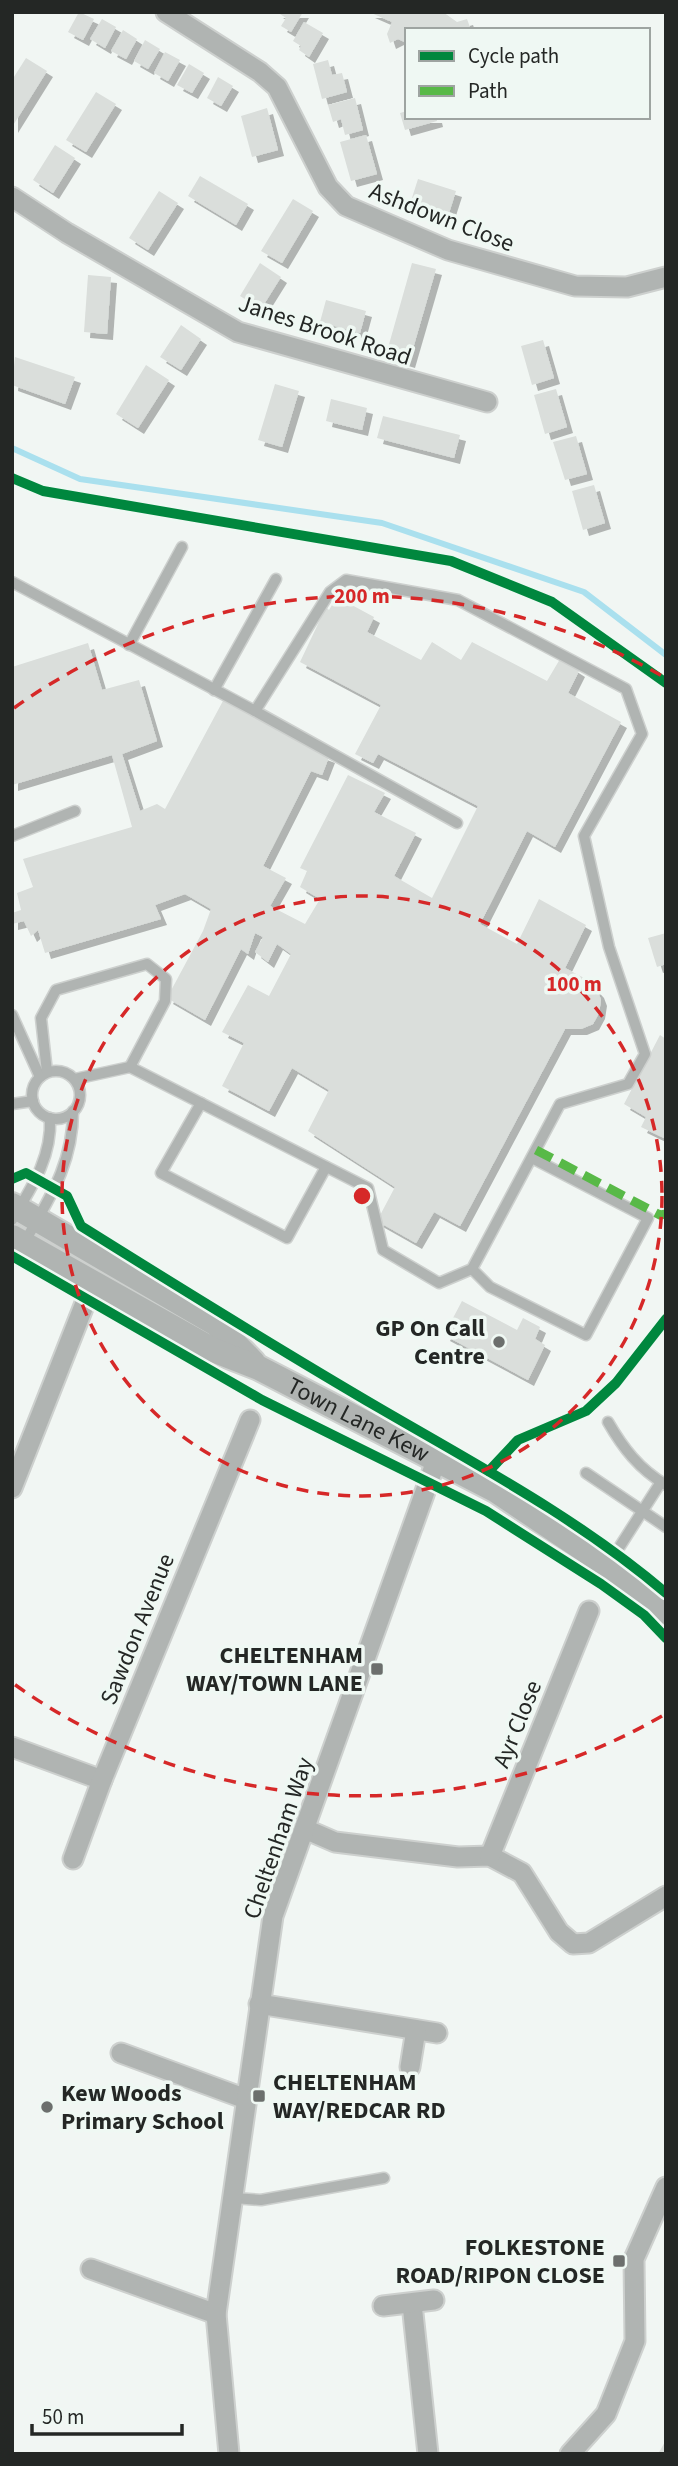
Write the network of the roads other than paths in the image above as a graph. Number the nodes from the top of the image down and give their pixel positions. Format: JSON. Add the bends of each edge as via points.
{"nodes":[{"id":1,"x":166,"y":12,"type":"edge"},
{"id":2,"x":12,"y":197,"type":"edge"},
{"id":3,"x":666,"y":277,"type":"edge"},
{"id":4,"x":487,"y":402,"type":"dead end"},
{"id":5,"x":183,"y":547,"type":"dead end"},
{"id":6,"x":276,"y":579,"type":"dead end"},
{"id":7,"x":12,"y":582,"type":"edge"},
{"id":8,"x":129,"y":645,"type":"junction"},
{"id":9,"x":214,"y":690,"type":"junction"},
{"id":10,"x":255,"y":711,"type":"junction"},
{"id":11,"x":75,"y":811,"type":"dead end"},
{"id":12,"x":457,"y":823,"type":"dead end"},
{"id":13,"x":12,"y":836,"type":"edge"},
{"id":14,"x":12,"y":1015,"type":"edge"},
{"id":15,"x":130,"y":1067,"type":"junction"},
{"id":16,"x":43,"y":1074,"type":"junction"},
{"id":17,"x":75,"y":1079,"type":"junction"},
{"id":18,"x":33,"y":1101,"type":"junction"},
{"id":19,"x":201,"y":1103,"type":"junction"},
{"id":20,"x":12,"y":1104,"type":"edge"},
{"id":21,"x":73,"y":1111,"type":"junction"},
{"id":22,"x":50,"y":1118,"type":"junction"},
{"id":23,"x":532,"y":1158,"type":"junction"},
{"id":24,"x":326,"y":1167,"type":"junction"},
{"id":25,"x":20,"y":1214,"type":"edge"},
{"id":26,"x":18,"y":1240,"type":"edge"},
{"id":27,"x":472,"y":1269,"type":"junction"},
{"id":28,"x":87,"y":1298,"type":"dead end"},
{"id":29,"x":258,"y":1368,"type":"junction"},
{"id":30,"x":250,"y":1420,"type":"dead end"},
{"id":31,"x":608,"y":1422,"type":"dead end"},
{"id":32,"x":436,"y":1461,"type":"junction"},
{"id":33,"x":586,"y":1473,"type":"dead end"},
{"id":34,"x":664,"y":1483,"type":"edge"},
{"id":35,"x":12,"y":1488,"type":"edge"},
{"id":36,"x":642,"y":1511,"type":"junction"},
{"id":37,"x":666,"y":1527,"type":"edge"},
{"id":38,"x":608,"y":1566,"type":"junction"},
{"id":39,"x":589,"y":1611,"type":"dead end"},
{"id":40,"x":666,"y":1612,"type":"edge"},
{"id":41,"x":12,"y":1747,"type":"edge"},
{"id":42,"x":102,"y":1780,"type":"junction"},
{"id":43,"x":306,"y":1829,"type":"junction"},
{"id":44,"x":490,"y":1856,"type":"junction"},
{"id":45,"x":73,"y":1859,"type":"dead end"},
{"id":46,"x":666,"y":1896,"type":"edge"},
{"id":47,"x":259,"y":2004,"type":"junction"},
{"id":48,"x":416,"y":2031,"type":"junction"},
{"id":49,"x":437,"y":2034,"type":"dead end"},
{"id":50,"x":121,"y":2053,"type":"dead end"},
{"id":51,"x":410,"y":2067,"type":"dead end"},
{"id":52,"x":246,"y":2099,"type":"junction"},
{"id":53,"x":384,"y":2178,"type":"dead end"},
{"id":54,"x":666,"y":2187,"type":"edge"},
{"id":55,"x":234,"y":2198,"type":"junction"},
{"id":56,"x":91,"y":2269,"type":"dead end"},
{"id":57,"x":434,"y":2300,"type":"dead end"},
{"id":58,"x":412,"y":2304,"type":"junction"},
{"id":59,"x":383,"y":2306,"type":"dead end"},
{"id":60,"x":216,"y":2314,"type":"junction"},
{"id":61,"x":229,"y":2454,"type":"edge"},
{"id":62,"x":428,"y":2454,"type":"edge"},
{"id":63,"x":570,"y":2454,"type":"edge"}],
"edges":[{"from":1,"to":3,"type":"street","name":"Ashdown Close","via":[[277,87],[328,187],[346,206],[448,250],[575,286],[627,287]]},
{"from":2,"to":4,"type":"street","name":"Janes Brook Road","via":[[238,332]]},
{"from":5,"to":8,"type":"lane"},
{"from":6,"to":9,"type":"lane"},
{"from":7,"to":8,"type":"lane"},
{"from":8,"to":9,"type":"lane"},
{"from":9,"to":10,"type":"lane"},
{"from":10,"to":12,"type":"lane"},
{"from":10,"to":23,"type":"lane","via":[[330,592],[346,580],[458,600],[626,689],[642,734],[584,836],[609,947],[645,1054],[628,1084],[561,1104]]},
{"from":11,"to":13,"type":"lane"},
{"from":14,"to":16,"type":"lane"},
{"from":15,"to":16,"type":"lane","via":[[165,1001],[166,979],[147,964],[56,990],[41,1018]]},
{"from":15,"to":17,"type":"lane"},
{"from":15,"to":19,"type":"lane"},
{"from":16,"to":17,"type":"lane","via":[[61,1071]]},
{"from":16,"to":18,"type":"lane","via":[[32,1093]]},
{"from":17,"to":21,"type":"lane","via":[[80,1095]]},
{"from":18,"to":20,"type":"lane"},
{"from":18,"to":22,"type":"lane"},
{"from":19,"to":24,"type":"lane"},
{"from":19,"to":24,"type":"lane","via":[[161,1174],[287,1238]]},
{"from":21,"to":22,"type":"lane"},
{"from":21,"to":25,"type":"lane","via":[[73,1139],[64,1169]]},
{"from":22,"to":25,"type":"lane","via":[[51,1143]]},
{"from":23,"to":27,"type":"lane"},
{"from":23,"to":27,"type":"lane","via":[[648,1218],[586,1335],[490,1287]]},
{"from":24,"to":27,"type":"lane","via":[[368,1188],[383,1250],[439,1283]]},
{"from":25,"to":26,"type":"lane"},
{"from":25,"to":29,"type":"street","name":"Town Lane Kew","via":[[216,1324]]},
{"from":26,"to":29,"type":"street","name":"Town Lane Kew","via":[[213,1350]]},
{"from":28,"to":35,"type":"street"},
{"from":29,"to":32,"type":"street","name":"Town Lane Kew"},
{"from":30,"to":42,"type":"street","name":"Sawdon Avenue"},
{"from":31,"to":34,"type":"lane","via":[[622,1447],[648,1474]]},
{"from":32,"to":38,"type":"street","name":"Town Lane Kew","via":[[495,1490]]},
{"from":32,"to":43,"type":"street","name":"Cheltenham Way"},
{"from":33,"to":36,"type":"lane"},
{"from":34,"to":36,"type":"lane"},
{"from":36,"to":37,"type":"lane"},
{"from":36,"to":38,"type":"lane"},
{"from":38,"to":40,"type":"street","name":"Town Lane Kew"},
{"from":39,"to":44,"type":"street","name":"Ayr Close"},
{"from":41,"to":42,"type":"street"},
{"from":42,"to":45,"type":"street","name":"Sawdon Avenue"},
{"from":43,"to":44,"type":"street","via":[[335,1842],[458,1857]]},
{"from":43,"to":47,"type":"street","name":"Cheltenham Way","via":[[272,1916]]},
{"from":44,"to":46,"type":"street","via":[[522,1873],[559,1932],[573,1944],[589,1943]]},
{"from":47,"to":48,"type":"street"},
{"from":47,"to":52,"type":"street","name":"Cheltenham Way"},
{"from":48,"to":49,"type":"street"},
{"from":48,"to":51,"type":"street"},
{"from":50,"to":52,"type":"street"},
{"from":52,"to":55,"type":"street","name":"Cheltenham Way"},
{"from":53,"to":55,"type":"lane","via":[[261,2200]]},
{"from":54,"to":63,"type":"street","via":[[634,2259],[635,2341],[606,2414]]},
{"from":55,"to":60,"type":"street","name":"Cheltenham Way"},
{"from":56,"to":60,"type":"street"},
{"from":57,"to":58,"type":"street"},
{"from":58,"to":59,"type":"street"},
{"from":58,"to":62,"type":"street"},
{"from":60,"to":61,"type":"street","name":"Cheltenham Way"}]}
